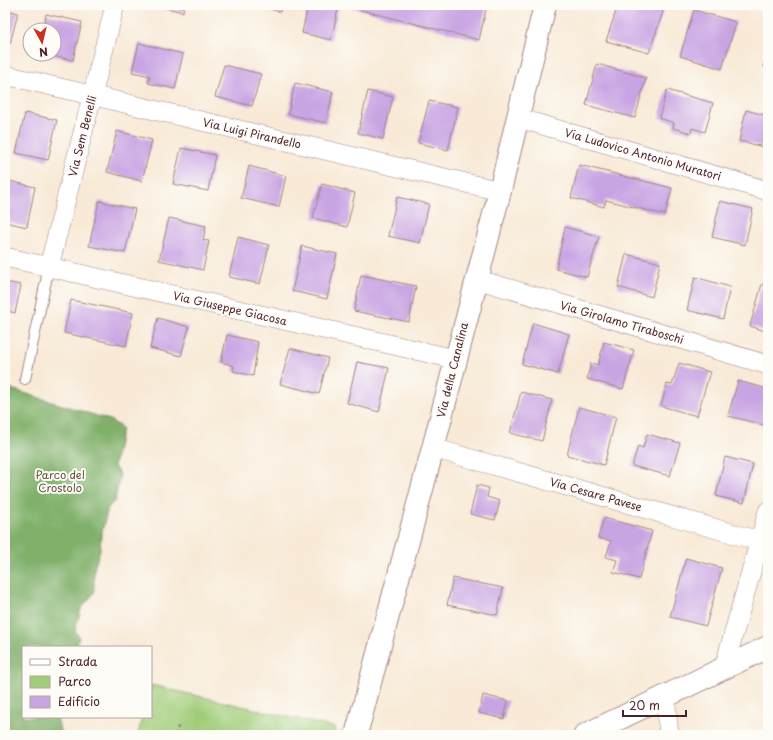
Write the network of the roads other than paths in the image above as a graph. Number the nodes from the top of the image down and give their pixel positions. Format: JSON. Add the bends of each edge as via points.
{"nodes":[{"id":1,"x":115,"y":5,"type":"edge"},
{"id":2,"x":545,"y":5,"type":"edge"},
{"id":3,"x":5,"y":75,"type":"edge"},
{"id":4,"x":93,"y":96,"type":"junction"},
{"id":5,"x":518,"y":118,"type":"junction"},
{"id":6,"x":500,"y":191,"type":"junction"},
{"id":7,"x":768,"y":191,"type":"edge"},
{"id":8,"x":5,"y":257,"type":"edge"},
{"id":9,"x":49,"y":267,"type":"junction"},
{"id":10,"x":476,"y":279,"type":"junction"},
{"id":11,"x":455,"y":359,"type":"junction"},
{"id":12,"x":768,"y":366,"type":"edge"},
{"id":13,"x":25,"y":379,"type":"dead end"},
{"id":14,"x":433,"y":448,"type":"junction"},
{"id":15,"x":768,"y":511,"type":"edge"},
{"id":16,"x":759,"y":541,"type":"junction"},
{"id":17,"x":768,"y":647,"type":"edge"},
{"id":18,"x":724,"y":668,"type":"junction"},
{"id":19,"x":665,"y":696,"type":"junction"},
{"id":20,"x":357,"y":734,"type":"edge"},
{"id":21,"x":585,"y":735,"type":"edge"},
{"id":22,"x":669,"y":735,"type":"edge"}],
"edges":[{"from":1,"to":4,"type":"street","name":"Via Sem Benelli"},
{"from":2,"to":5,"type":"street","name":"Via della Canalina"},
{"from":3,"to":4,"type":"street","name":"Via Luigi Pirandello"},
{"from":4,"to":6,"type":"street","name":"Via Luigi Pirandello"},
{"from":4,"to":9,"type":"street","name":"Via Sem Benelli"},
{"from":5,"to":6,"type":"street","name":"Via della Canalina"},
{"from":5,"to":7,"type":"street","name":"Via Ludovico Antonio Muratori"},
{"from":6,"to":10,"type":"street","name":"Via della Canalina"},
{"from":8,"to":9,"type":"street","name":"Via Giuseppe Giacosa"},
{"from":9,"to":11,"type":"street","name":"Via Giuseppe Giacosa"},
{"from":9,"to":13,"type":"lane"},
{"from":10,"to":11,"type":"street","name":"Via della Canalina"},
{"from":10,"to":12,"type":"street","name":"Via Girolamo Tiraboschi"},
{"from":11,"to":14,"type":"street","name":"Via della Canalina"},
{"from":14,"to":16,"type":"street","name":"Via Cesare Pavese"},
{"from":14,"to":20,"type":"street","name":"Via della Canalina"},
{"from":15,"to":16,"type":"street"},
{"from":16,"to":18,"type":"street"},
{"from":17,"to":18,"type":"street"},
{"from":18,"to":19,"type":"street"},
{"from":19,"to":21,"type":"street"},
{"from":19,"to":22,"type":"street"}]}
